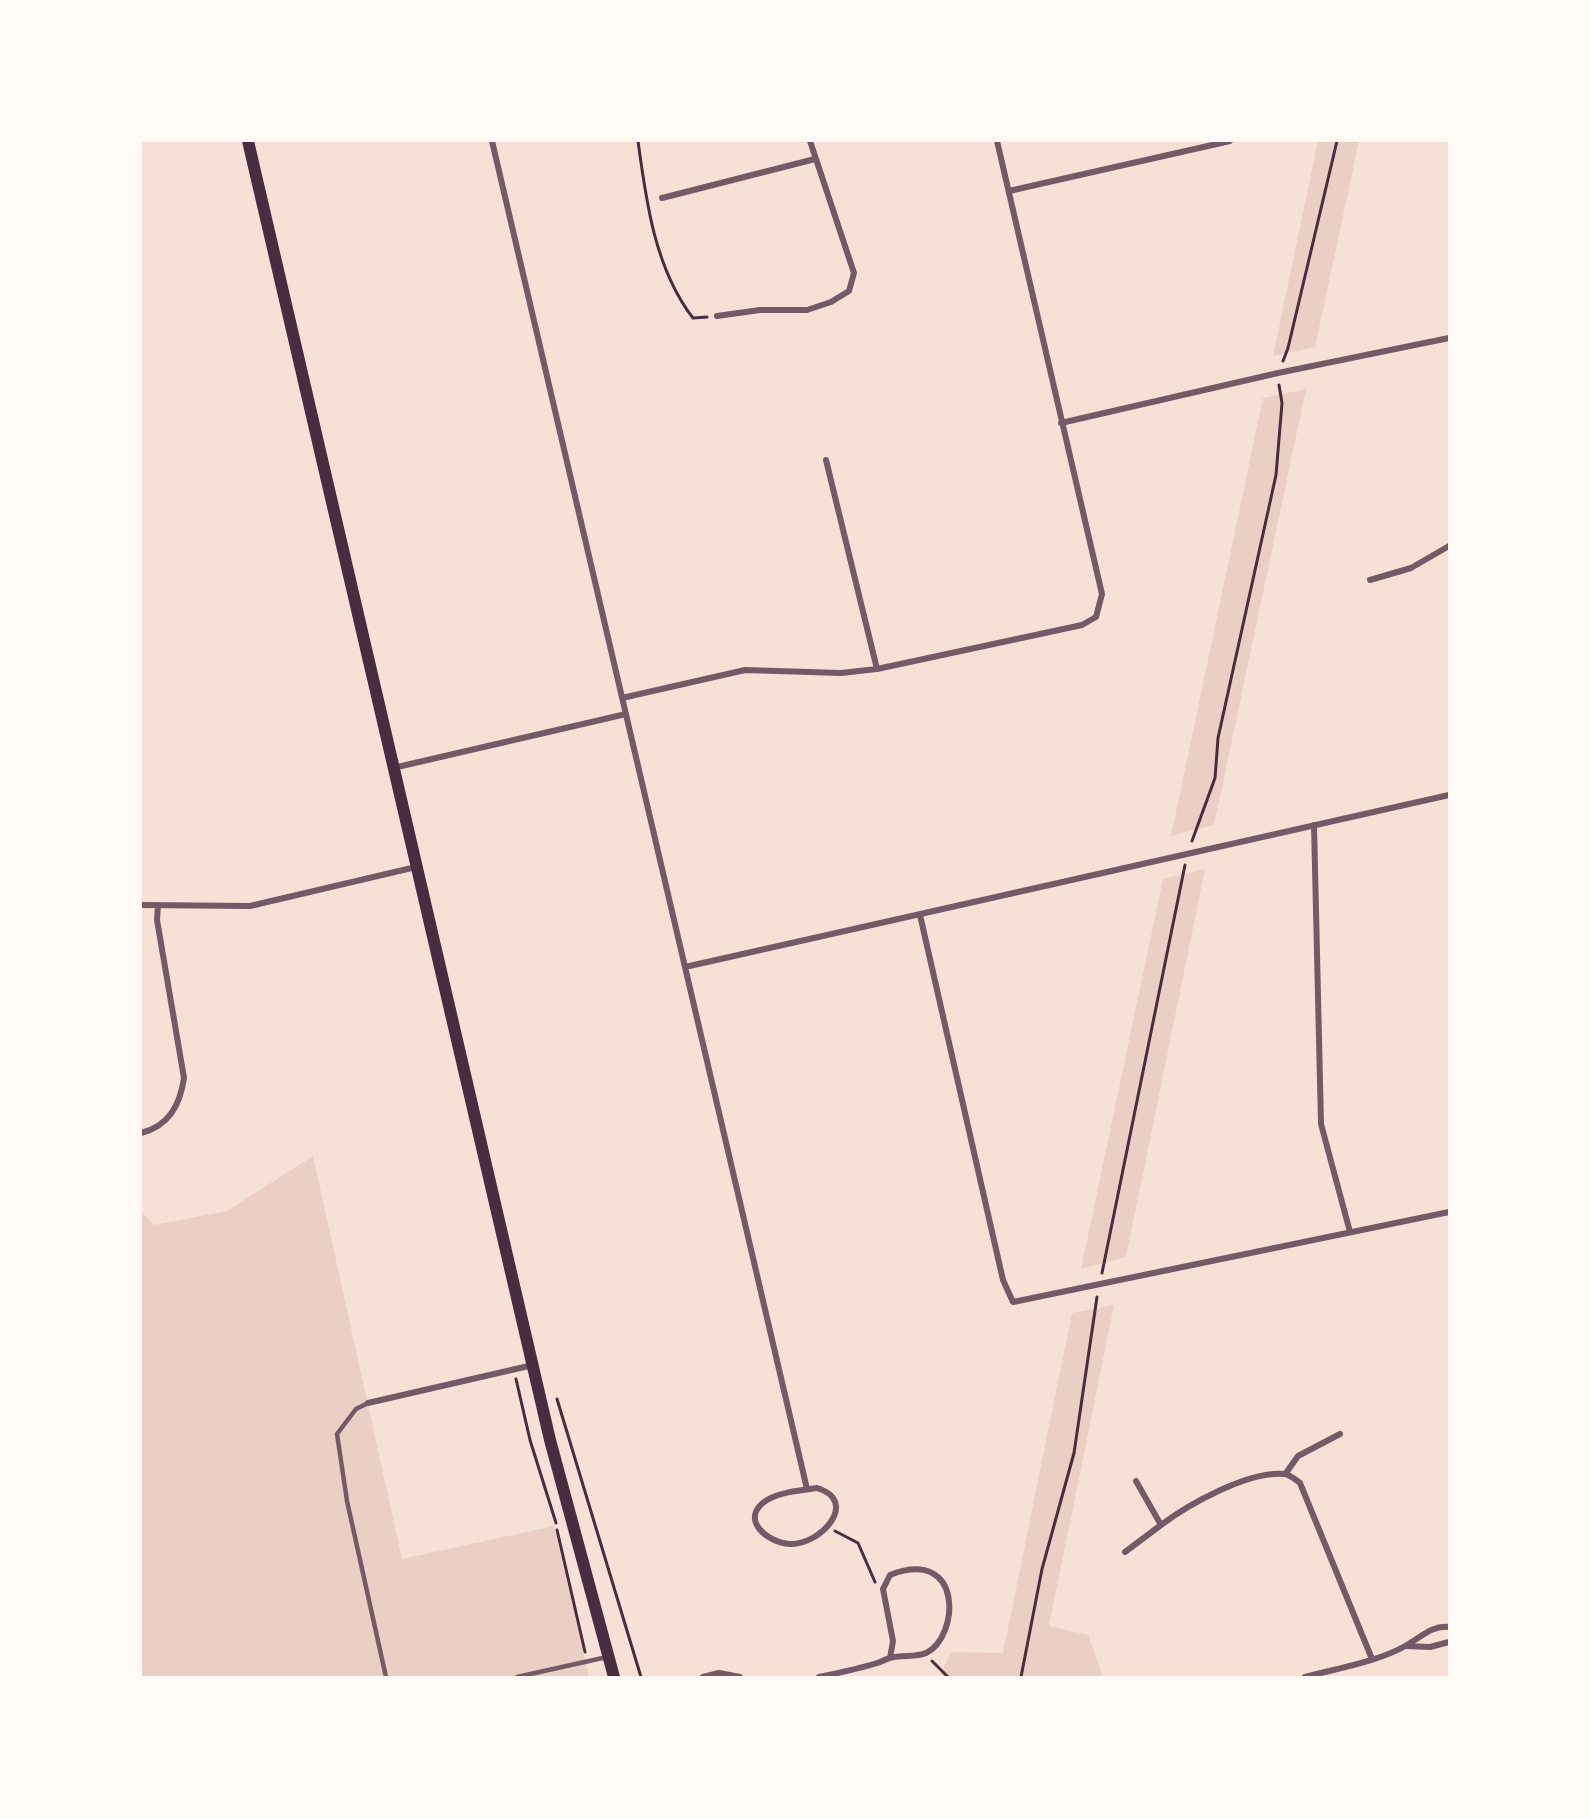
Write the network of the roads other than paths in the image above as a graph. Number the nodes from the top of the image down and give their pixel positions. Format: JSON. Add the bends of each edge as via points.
{"nodes":[{"id":1,"x":248,"y":141,"type":"edge"},
{"id":2,"x":492,"y":141,"type":"edge"},
{"id":3,"x":810,"y":141,"type":"edge"},
{"id":4,"x":997,"y":141,"type":"edge"},
{"id":5,"x":1230,"y":141,"type":"edge"},
{"id":6,"x":815,"y":159,"type":"junction"},
{"id":7,"x":1009,"y":191,"type":"junction"},
{"id":8,"x":662,"y":198,"type":"dead end"},
{"id":9,"x":717,"y":316,"type":"road end"},
{"id":10,"x":1449,"y":338,"type":"edge"},
{"id":11,"x":1061,"y":423,"type":"junction"},
{"id":12,"x":826,"y":460,"type":"dead end"},
{"id":13,"x":1449,"y":546,"type":"edge"},
{"id":14,"x":1370,"y":580,"type":"dead end"},
{"id":15,"x":877,"y":669,"type":"junction"},
{"id":16,"x":622,"y":698,"type":"junction"},
{"id":17,"x":626,"y":714,"type":"junction"},
{"id":18,"x":393,"y":768,"type":"junction"},
{"id":19,"x":1449,"y":795,"type":"edge"},
{"id":20,"x":1314,"y":825,"type":"junction"},
{"id":21,"x":416,"y":867,"type":"junction"},
{"id":22,"x":141,"y":905,"type":"edge"},
{"id":23,"x":158,"y":905,"type":"junction"},
{"id":24,"x":920,"y":915,"type":"junction"},
{"id":25,"x":685,"y":968,"type":"junction"},
{"id":26,"x":141,"y":1133,"type":"edge"},
{"id":27,"x":1449,"y":1212,"type":"edge"},
{"id":28,"x":1350,"y":1232,"type":"junction"},
{"id":29,"x":533,"y":1365,"type":"junction"},
{"id":30,"x":368,"y":1403,"type":"joint"},
{"id":31,"x":1340,"y":1434,"type":"dead end"},
{"id":32,"x":1286,"y":1473,"type":"junction"},
{"id":33,"x":1136,"y":1481,"type":"dead end"},
{"id":34,"x":807,"y":1490,"type":"junction"},
{"id":35,"x":1161,"y":1525,"type":"junction"},
{"id":36,"x":1125,"y":1552,"type":"dead end"},
{"id":37,"x":1449,"y":1627,"type":"edge"},
{"id":38,"x":1449,"y":1642,"type":"edge"},
{"id":39,"x":1406,"y":1646,"type":"junction"},
{"id":40,"x":609,"y":1656,"type":"junction"},
{"id":41,"x":890,"y":1658,"type":"junction"},
{"id":42,"x":1371,"y":1659,"type":"junction"},
{"id":43,"x":386,"y":1677,"type":"edge"},
{"id":44,"x":517,"y":1677,"type":"edge"},
{"id":45,"x":614,"y":1677,"type":"edge"},
{"id":46,"x":703,"y":1677,"type":"edge"},
{"id":47,"x":740,"y":1677,"type":"edge"},
{"id":48,"x":819,"y":1677,"type":"edge"},
{"id":49,"x":1305,"y":1677,"type":"edge"}],
"edges":[{"from":1,"to":18,"type":"main road"},
{"from":2,"to":16,"type":"street"},
{"from":3,"to":6,"type":"street"},
{"from":4,"to":7,"type":"street"},
{"from":5,"to":7,"type":"street"},
{"from":6,"to":8,"type":"street"},
{"from":6,"to":9,"type":"street","via":[[854,273],[849,291],[807,310],[760,310]]},
{"from":7,"to":11,"type":"street"},
{"from":10,"to":11,"type":"street"},
{"from":11,"to":15,"type":"street","via":[[1102,594],[1096,617],[1082,625]]},
{"from":12,"to":15,"type":"street"},
{"from":13,"to":14,"type":"street","via":[[1411,568]]},
{"from":15,"to":16,"type":"street","via":[[840,673],[746,670]]},
{"from":16,"to":17,"type":"street"},
{"from":17,"to":18,"type":"street"},
{"from":17,"to":25,"type":"street"},
{"from":18,"to":21,"type":"main road"},
{"from":19,"to":20,"type":"street"},
{"from":20,"to":24,"type":"street"},
{"from":20,"to":28,"type":"street","via":[[1321,1124]]},
{"from":21,"to":23,"type":"street","via":[[250,906]]},
{"from":21,"to":29,"type":"main road"},
{"from":22,"to":23,"type":"street"},
{"from":23,"to":26,"type":"street","via":[[157,920],[184,1078],[180,1098],[169,1118]]},
{"from":24,"to":25,"type":"street"},
{"from":24,"to":28,"type":"street","via":[[1003,1280],[1013,1302]]},
{"from":25,"to":34,"type":"street"},
{"from":27,"to":28,"type":"street"},
{"from":29,"to":30,"type":"street"},
{"from":29,"to":40,"type":"main road"},
{"from":30,"to":43,"type":"lane","via":[[356,1409],[337,1434],[347,1501]]},
{"from":31,"to":32,"type":"street","via":[[1298,1456]]},
{"from":32,"to":35,"type":"street","via":[[1262,1476],[1208,1495]]},
{"from":32,"to":42,"type":"street","via":[[1300,1482]]},
{"from":33,"to":35,"type":"street"},
{"from":34,"to":34,"type":"street","via":[[768,1499],[759,1506],[758,1529],[779,1543],[795,1544],[828,1528],[835,1515],[833,1496],[826,1490]]},
{"from":35,"to":36,"type":"street"},
{"from":37,"to":39,"type":"street","via":[[1424,1633]]},
{"from":38,"to":39,"type":"street","via":[[1430,1647]]},
{"from":39,"to":42,"type":"street"},
{"from":40,"to":44,"type":"lane"},
{"from":40,"to":45,"type":"main road"},
{"from":41,"to":41,"type":"street","via":[[893,1641],[883,1589],[890,1575],[907,1569],[925,1570],[946,1586],[950,1603],[942,1636],[926,1654]]},
{"from":41,"to":48,"type":"street"},
{"from":42,"to":49,"type":"street"},
{"from":46,"to":47,"type":"street","via":[[719,1673]]}]}
